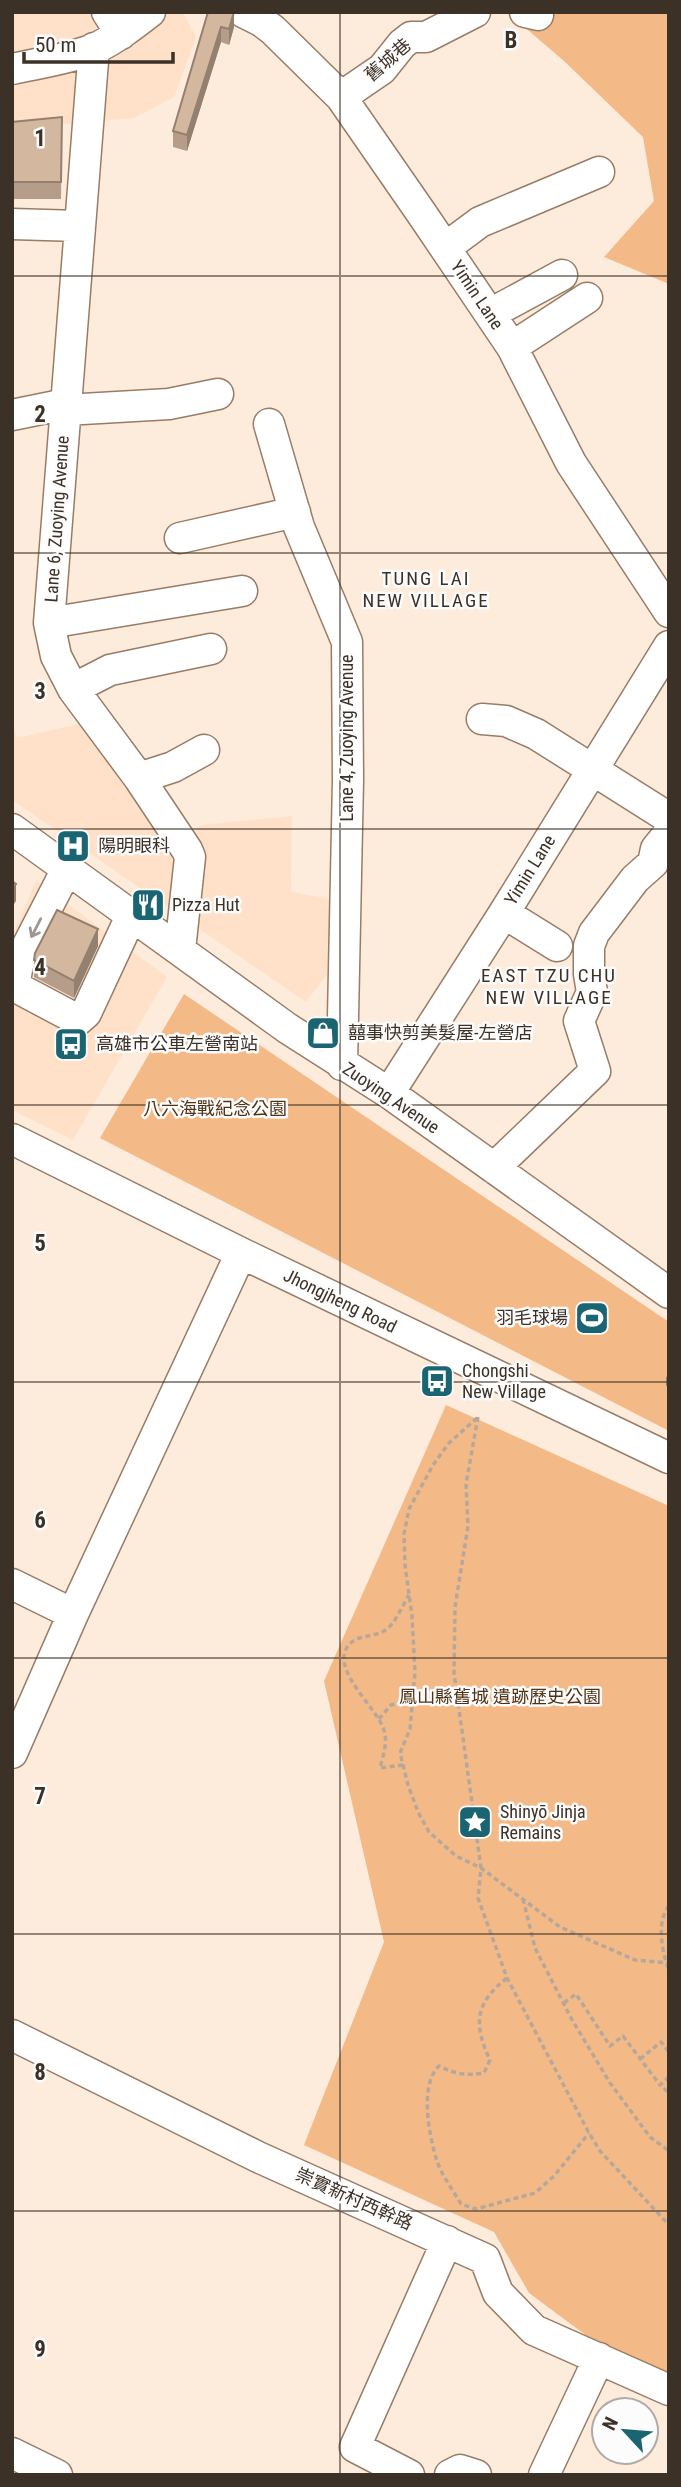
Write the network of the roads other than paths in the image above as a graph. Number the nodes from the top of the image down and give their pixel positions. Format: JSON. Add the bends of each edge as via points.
{"nodes":[{"id":1,"x":150,"y":12,"type":"edge"},
{"id":2,"x":243,"y":12,"type":"edge"},
{"id":3,"x":475,"y":12,"type":"edge"},
{"id":4,"x":114,"y":23,"type":"edge"},
{"id":5,"x":94,"y":48,"type":"junction"},
{"id":6,"x":12,"y":69,"type":"edge"},
{"id":7,"x":341,"y":97,"type":"junction"},
{"id":8,"x":599,"y":172,"type":"dead end"},
{"id":9,"x":12,"y":223,"type":"edge"},
{"id":10,"x":79,"y":226,"type":"junction"},
{"id":11,"x":445,"y":248,"type":"junction"},
{"id":12,"x":562,"y":275,"type":"dead end"},
{"id":13,"x":587,"y":298,"type":"dead end"},
{"id":14,"x":490,"y":314,"type":"junction"},
{"id":15,"x":512,"y":347,"type":"junction"},
{"id":16,"x":218,"y":394,"type":"dead end"},
{"id":17,"x":65,"y":407,"type":"junction"},
{"id":18,"x":12,"y":415,"type":"edge"},
{"id":19,"x":270,"y":424,"type":"dead end"},
{"id":20,"x":295,"y":512,"type":"junction"},
{"id":21,"x":180,"y":538,"type":"dead end"},
{"id":22,"x":242,"y":591,"type":"dead end"},
{"id":23,"x":669,"y":612,"type":"edge"},
{"id":24,"x":49,"y":623,"type":"junction"},
{"id":25,"x":669,"y":646,"type":"edge"},
{"id":26,"x":211,"y":649,"type":"dead end"},
{"id":27,"x":73,"y":689,"type":"junction"},
{"id":28,"x":482,"y":719,"type":"dead end"},
{"id":29,"x":204,"y":750,"type":"dead end"},
{"id":30,"x":592,"y":770,"type":"junction"},
{"id":31,"x":139,"y":778,"type":"junction"},
{"id":32,"x":669,"y":818,"type":"edge"},
{"id":33,"x":12,"y":829,"type":"edge"},
{"id":34,"x":669,"y":833,"type":"edge"},
{"id":35,"x":68,"y":867,"type":"junction"},
{"id":36,"x":504,"y":913,"type":"junction"},
{"id":37,"x":132,"y":914,"type":"junction"},
{"id":38,"x":557,"y":946,"type":"dead end"},
{"id":39,"x":180,"y":950,"type":"junction"},
{"id":40,"x":342,"y":1065,"type":"junction"},
{"id":41,"x":389,"y":1093,"type":"junction"},
{"id":42,"x":12,"y":1139,"type":"edge"},
{"id":43,"x":494,"y":1168,"type":"junction"},
{"id":44,"x":241,"y":1253,"type":"junction"},
{"id":45,"x":667,"y":1286,"type":"edge"},
{"id":46,"x":669,"y":1458,"type":"edge"},
{"id":47,"x":12,"y":1584,"type":"edge"},
{"id":48,"x":73,"y":1614,"type":"junction"},
{"id":49,"x":12,"y":1753,"type":"edge"},
{"id":50,"x":12,"y":2035,"type":"edge"},
{"id":51,"x":447,"y":2241,"type":"junction"},
{"id":52,"x":599,"y":2358,"type":"junction"},
{"id":53,"x":669,"y":2390,"type":"edge"},
{"id":54,"x":12,"y":2453,"type":"edge"},
{"id":55,"x":57,"y":2475,"type":"edge"},
{"id":56,"x":409,"y":2475,"type":"edge"},
{"id":57,"x":450,"y":2475,"type":"edge"},
{"id":58,"x":476,"y":2475,"type":"edge"},
{"id":59,"x":544,"y":2475,"type":"edge"}],
"edges":[{"from":1,"to":4,"type":"street"},
{"from":2,"to":7,"type":"street","name":"Yimin Lane","via":[[274,30]]},
{"from":3,"to":7,"type":"street","name":"舊城巷","via":[[426,37],[411,37],[382,69]]},
{"from":4,"to":5,"type":"street"},
{"from":5,"to":6,"type":"street"},
{"from":5,"to":10,"type":"street","name":"Lane 6, Zuoying Avenue"},
{"from":7,"to":11,"type":"street","name":"Yimin Lane"},
{"from":8,"to":11,"type":"street","via":[[480,222]]},
{"from":9,"to":10,"type":"street"},
{"from":10,"to":17,"type":"street","name":"Lane 6, Zuoying Avenue"},
{"from":11,"to":14,"type":"street","name":"Yimin Lane"},
{"from":12,"to":14,"type":"street"},
{"from":13,"to":15,"type":"street"},
{"from":14,"to":15,"type":"street","name":"Yimin Lane"},
{"from":15,"to":23,"type":"street","name":"Yimin Lane","via":[[571,463]]},
{"from":16,"to":17,"type":"street","via":[[169,404]]},
{"from":17,"to":18,"type":"street"},
{"from":17,"to":24,"type":"street","name":"Lane 6, Zuoying Avenue"},
{"from":19,"to":20,"type":"street","name":"Lane 4, Zuoying Avenue"},
{"from":20,"to":21,"type":"street"},
{"from":20,"to":40,"type":"street","name":"Lane 4, Zuoying Avenue","via":[[347,642]]},
{"from":22,"to":24,"type":"street"},
{"from":24,"to":27,"type":"street","name":"Lane 6, Zuoying Avenue","via":[[56,656]]},
{"from":25,"to":30,"type":"street","name":"Yimin Lane"},
{"from":26,"to":27,"type":"street","via":[[110,670]]},
{"from":27,"to":31,"type":"street","name":"Lane 6, Zuoying Avenue"},
{"from":28,"to":30,"type":"street","via":[[506,721],[536,734]]},
{"from":29,"to":31,"type":"street"},
{"from":30,"to":32,"type":"street"},
{"from":30,"to":36,"type":"street","name":"Yimin Lane"},
{"from":31,"to":39,"type":"street","name":"Lane 6, Zuoying Avenue","via":[[190,857]]},
{"from":33,"to":35,"type":"street","name":"Zuoying Avenue"},
{"from":34,"to":43,"type":"street","via":[[656,849],[653,863],[615,904],[589,946],[592,992],[579,1021],[595,1071]]},
{"from":35,"to":37,"type":"street","name":"Zuoying Avenue"},
{"from":35,"to":37,"type":"street","one_way":true,"via":[[18,964],[14,986],[78,1020],[86,1013]]},
{"from":36,"to":38,"type":"street"},
{"from":36,"to":41,"type":"street","name":"Yimin Lane"},
{"from":37,"to":39,"type":"street","name":"Zuoying Avenue"},
{"from":39,"to":40,"type":"street","name":"Zuoying Avenue"},
{"from":40,"to":41,"type":"street","name":"Zuoying Avenue"},
{"from":41,"to":43,"type":"street","name":"Zuoying Avenue"},
{"from":42,"to":44,"type":"street","name":"Jhongjheng Road"},
{"from":43,"to":45,"type":"street","name":"Zuoying Avenue"},
{"from":44,"to":46,"type":"street","name":"Jhongjheng Road"},
{"from":44,"to":48,"type":"street"},
{"from":47,"to":48,"type":"street"},
{"from":48,"to":49,"type":"street"},
{"from":50,"to":51,"type":"street","name":"崇實新村西幹路","via":[[258,2157]]},
{"from":51,"to":52,"type":"street","name":"崇實新村西幹路","via":[[485,2259],[498,2293],[534,2330]]},
{"from":51,"to":56,"type":"street","via":[[355,2447]]},
{"from":52,"to":53,"type":"street","name":"崇實新村西幹路"},
{"from":52,"to":59,"type":"street"},
{"from":54,"to":55,"type":"street"},
{"from":57,"to":58,"type":"street","via":[[460,2470]]}]}
